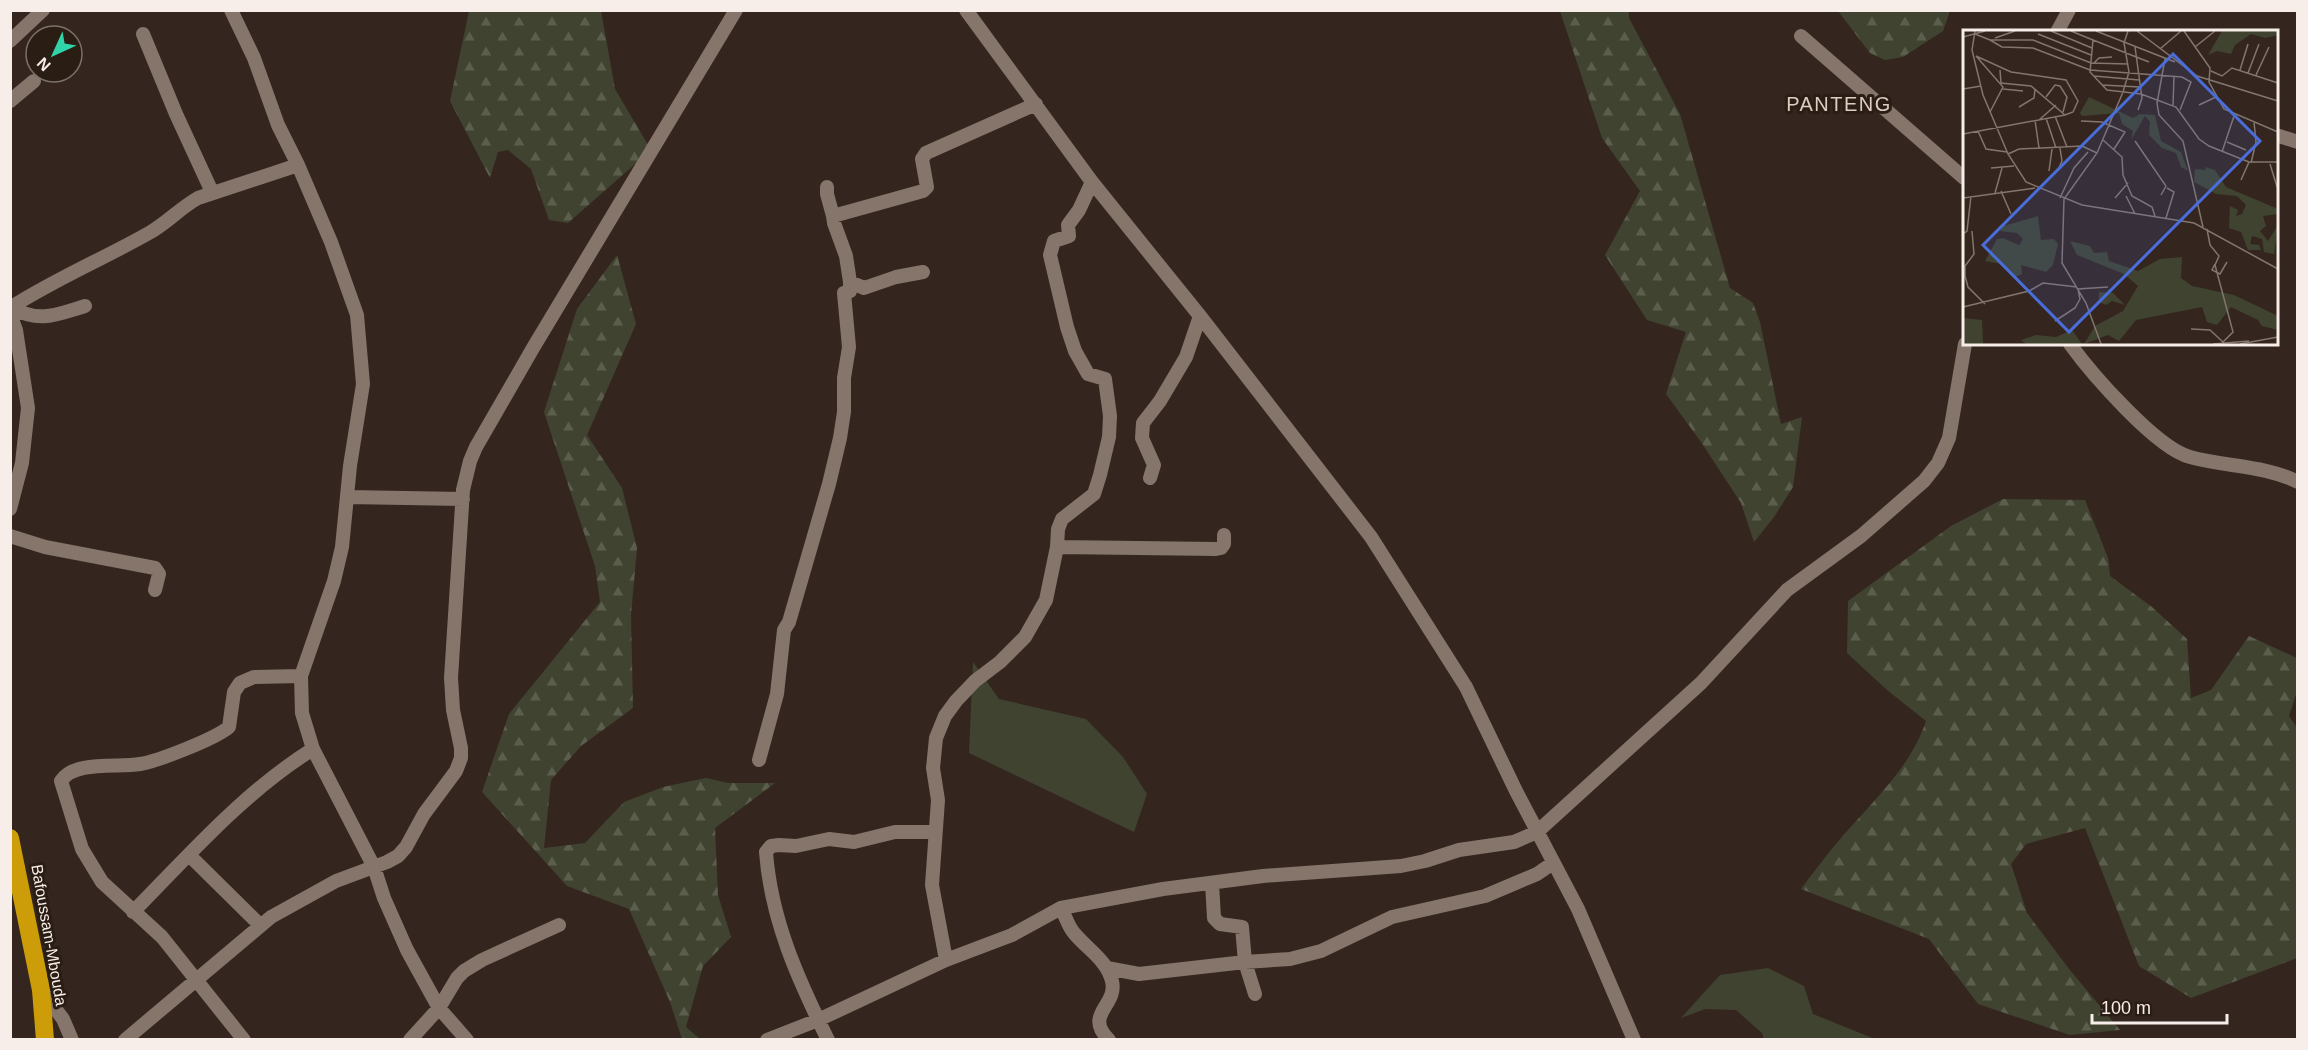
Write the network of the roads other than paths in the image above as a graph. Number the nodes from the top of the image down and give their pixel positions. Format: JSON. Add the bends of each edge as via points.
{"nodes":[{"id":1,"x":43,"y":10,"type":"edge"},
{"id":2,"x":231,"y":10,"type":"edge"},
{"id":3,"x":736,"y":10,"type":"edge"},
{"id":4,"x":966,"y":10,"type":"edge"},
{"id":5,"x":2069,"y":10,"type":"edge"},
{"id":6,"x":2058,"y":30,"type":"edge"},
{"id":7,"x":142,"y":34,"type":"dead end"},
{"id":8,"x":1801,"y":36,"type":"dead end"},
{"id":9,"x":10,"y":41,"type":"edge"},
{"id":10,"x":30,"y":84,"type":"edge"},
{"id":11,"x":10,"y":101,"type":"edge"},
{"id":12,"x":1035,"y":104,"type":"junction"},
{"id":13,"x":2278,"y":135,"type":"edge"},
{"id":14,"x":2298,"y":142,"type":"edge"},
{"id":15,"x":298,"y":165,"type":"junction"},
{"id":16,"x":1963,"y":176,"type":"edge"},
{"id":17,"x":1092,"y":182,"type":"junction"},
{"id":18,"x":827,"y":187,"type":"dead end"},
{"id":19,"x":212,"y":192,"type":"junction"},
{"id":20,"x":833,"y":216,"type":"junction"},
{"id":21,"x":923,"y":272,"type":"dead end"},
{"id":22,"x":850,"y":282,"type":"junction"},
{"id":23,"x":85,"y":306,"type":"dead end"},
{"id":24,"x":11,"y":308,"type":"edge"},
{"id":25,"x":10,"y":314,"type":"edge"},
{"id":26,"x":1200,"y":316,"type":"junction"},
{"id":27,"x":1965,"y":345,"type":"edge"},
{"id":28,"x":2071,"y":345,"type":"edge"},
{"id":29,"x":1150,"y":478,"type":"dead end"},
{"id":30,"x":2298,"y":482,"type":"edge"},
{"id":31,"x":347,"y":496,"type":"junction"},
{"id":32,"x":462,"y":499,"type":"junction"},
{"id":33,"x":10,"y":509,"type":"edge"},
{"id":34,"x":1224,"y":535,"type":"dead end"},
{"id":35,"x":10,"y":536,"type":"edge"},
{"id":36,"x":1057,"y":547,"type":"junction"},
{"id":37,"x":155,"y":590,"type":"dead end"},
{"id":38,"x":301,"y":676,"type":"junction"},
{"id":39,"x":313,"y":749,"type":"junction"},
{"id":40,"x":759,"y":760,"type":"dead end"},
{"id":41,"x":935,"y":832,"type":"junction"},
{"id":42,"x":1538,"y":832,"type":"junction"},
{"id":43,"x":10,"y":838,"type":"edge"},
{"id":44,"x":189,"y":855,"type":"junction"},
{"id":45,"x":1553,"y":863,"type":"junction"},
{"id":46,"x":374,"y":867,"type":"junction"},
{"id":47,"x":1212,"y":883,"type":"junction"},
{"id":48,"x":1061,"y":908,"type":"junction"},
{"id":49,"x":133,"y":912,"type":"junction"},
{"id":50,"x":260,"y":925,"type":"junction"},
{"id":51,"x":559,"y":925,"type":"dead end"},
{"id":52,"x":946,"y":960,"type":"junction"},
{"id":53,"x":1245,"y":962,"type":"junction"},
{"id":54,"x":1107,"y":968,"type":"junction"},
{"id":55,"x":196,"y":978,"type":"junction"},
{"id":56,"x":41,"y":990,"type":"junction"},
{"id":57,"x":1255,"y":994,"type":"dead end"},
{"id":58,"x":439,"y":1008,"type":"junction"},
{"id":59,"x":818,"y":1020,"type":"junction"},
{"id":60,"x":45,"y":1040,"type":"edge"},
{"id":61,"x":72,"y":1040,"type":"edge"},
{"id":62,"x":125,"y":1040,"type":"edge"},
{"id":63,"x":244,"y":1040,"type":"edge"},
{"id":64,"x":410,"y":1040,"type":"edge"},
{"id":65,"x":467,"y":1040,"type":"edge"},
{"id":66,"x":767,"y":1040,"type":"edge"},
{"id":67,"x":828,"y":1040,"type":"edge"},
{"id":68,"x":1109,"y":1040,"type":"edge"},
{"id":69,"x":1634,"y":1040,"type":"edge"}],
"edges":[{"from":1,"to":9,"type":"street"},
{"from":2,"to":15,"type":"street"},
{"from":3,"to":32,"type":"street","via":[[477,447]]},
{"from":4,"to":12,"type":"street"},
{"from":5,"to":6,"type":"street"},
{"from":7,"to":19,"type":"street"},
{"from":8,"to":16,"type":"street"},
{"from":10,"to":11,"type":"street"},
{"from":12,"to":17,"type":"street"},
{"from":12,"to":20,"type":"street","via":[[926,153],[922,159],[928,182],[923,191]]},
{"from":13,"to":14,"type":"street"},
{"from":15,"to":19,"type":"street"},
{"from":15,"to":31,"type":"street","via":[[357,315],[363,384]]},
{"from":17,"to":26,"type":"street"},
{"from":17,"to":36,"type":"street","via":[[1068,225],[1068,236],[1054,241],[1050,255],[1075,351],[1088,374],[1105,378],[1109,437],[1094,494],[1062,519]]},
{"from":18,"to":20,"type":"street"},
{"from":19,"to":24,"type":"street","via":[[185,205],[149,233],[70,272]]},
{"from":20,"to":22,"type":"street"},
{"from":21,"to":22,"type":"street","via":[[864,288]]},
{"from":22,"to":40,"type":"street","via":[[850,291],[844,293],[849,347],[840,438],[784,630],[777,694]]},
{"from":23,"to":24,"type":"street","via":[[49,317],[31,316]]},
{"from":25,"to":33,"type":"street","via":[[28,408],[22,463]]},
{"from":26,"to":29,"type":"street","via":[[1186,357],[1143,423],[1142,438],[1154,465]]},
{"from":26,"to":42,"type":"street","via":[[1371,537],[1466,687]]},
{"from":27,"to":42,"type":"street","via":[[1949,438],[1938,463],[1924,480],[1861,536],[1787,590],[1701,683]]},
{"from":28,"to":30,"type":"street","via":[[2112,394],[2172,450],[2192,458],[2266,470]]},
{"from":31,"to":32,"type":"street"},
{"from":31,"to":38,"type":"street","via":[[334,581]]},
{"from":32,"to":46,"type":"street","via":[[451,678],[461,758],[406,847]]},
{"from":34,"to":36,"type":"street","via":[[1224,544],[1216,549]]},
{"from":35,"to":37,"type":"street","via":[[45,547],[155,568],[159,574]]},
{"from":36,"to":41,"type":"street","via":[[1046,600],[1031,629],[956,700],[941,725],[933,752],[938,800]]},
{"from":38,"to":39,"type":"street","via":[[302,713]]},
{"from":38,"to":49,"type":"street","via":[[254,677],[240,682],[234,692],[229,727],[159,760],[79,769],[64,776],[60,784],[87,860],[110,892]]},
{"from":39,"to":44,"type":"street","via":[[273,776]]},
{"from":39,"to":46,"type":"street"},
{"from":41,"to":52,"type":"street","via":[[932,885]]},
{"from":41,"to":59,"type":"street","via":[[895,832],[854,842],[829,839],[771,846],[766,852],[772,900],[788,954]]},
{"from":42,"to":45,"type":"street"},
{"from":42,"to":47,"type":"street","via":[[1514,842],[1459,850],[1401,866]]},
{"from":43,"to":56,"type":"highway","name":"Bafoussam-Mbouda"},
{"from":44,"to":49,"type":"street"},
{"from":44,"to":50,"type":"street"},
{"from":45,"to":53,"type":"street","via":[[1485,896],[1392,917],[1321,951],[1290,959]]},
{"from":45,"to":69,"type":"street","via":[[1578,909]]},
{"from":46,"to":50,"type":"street","via":[[312,893]]},
{"from":46,"to":58,"type":"street","via":[[406,950]]},
{"from":47,"to":48,"type":"street","via":[[1163,888]]},
{"from":47,"to":53,"type":"street","via":[[1214,918],[1220,924],[1242,927]]},
{"from":48,"to":52,"type":"street","via":[[1012,935]]},
{"from":48,"to":54,"type":"street","via":[[1076,936]]},
{"from":49,"to":55,"type":"street","via":[[162,937]]},
{"from":50,"to":55,"type":"street"},
{"from":51,"to":58,"type":"street","via":[[464,970]]},
{"from":52,"to":59,"type":"street"},
{"from":53,"to":54,"type":"street","via":[[1139,974]]},
{"from":53,"to":57,"type":"street"},
{"from":54,"to":68,"type":"street","via":[[1113,987],[1098,1022]]},
{"from":55,"to":62,"type":"street"},
{"from":55,"to":63,"type":"street"},
{"from":56,"to":60,"type":"highway","name":"Bafoussam-Mbouda"},
{"from":56,"to":61,"type":"street","via":[[63,1019]]},
{"from":58,"to":64,"type":"street"},
{"from":58,"to":65,"type":"street"},
{"from":59,"to":66,"type":"street"},
{"from":59,"to":67,"type":"street"}]}
